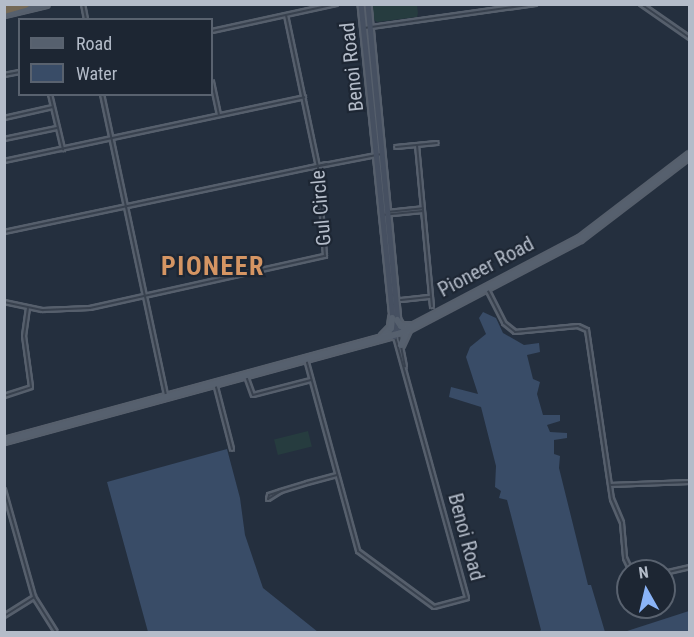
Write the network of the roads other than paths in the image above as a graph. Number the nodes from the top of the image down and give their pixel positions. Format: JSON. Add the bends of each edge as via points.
{"nodes":[{"id":1,"x":26,"y":4,"type":"edge"},
{"id":2,"x":46,"y":4,"type":"edge"},
{"id":3,"x":336,"y":4,"type":"edge"},
{"id":4,"x":361,"y":4,"type":"edge"},
{"id":5,"x":368,"y":4,"type":"edge"},
{"id":6,"x":535,"y":4,"type":"edge"},
{"id":7,"x":641,"y":4,"type":"edge"},
{"id":8,"x":4,"y":9,"type":"edge"},
{"id":9,"x":4,"y":14,"type":"edge"},
{"id":10,"x":286,"y":15,"type":"junction"},
{"id":11,"x":370,"y":27,"type":"junction"},
{"id":12,"x":364,"y":28,"type":"junction"},
{"id":13,"x":213,"y":31,"type":"edge"},
{"id":14,"x":690,"y":38,"type":"edge"},
{"id":15,"x":213,"y":87,"type":"edge"},
{"id":16,"x":50,"y":96,"type":"edge"},
{"id":17,"x":102,"y":96,"type":"edge"},
{"id":18,"x":304,"y":97,"type":"junction"},
{"id":19,"x":53,"y":107,"type":"junction"},
{"id":20,"x":219,"y":114,"type":"junction"},
{"id":21,"x":4,"y":118,"type":"edge"},
{"id":22,"x":58,"y":128,"type":"junction"},
{"id":23,"x":111,"y":138,"type":"junction"},
{"id":24,"x":4,"y":140,"type":"edge"},
{"id":25,"x":437,"y":144,"type":"dead end"},
{"id":26,"x":417,"y":145,"type":"junction"},
{"id":27,"x":396,"y":147,"type":"dead end"},
{"id":28,"x":63,"y":149,"type":"junction"},
{"id":29,"x":379,"y":154,"type":"junction"},
{"id":30,"x":690,"y":154,"type":"edge"},
{"id":31,"x":5,"y":160,"type":"edge"},
{"id":32,"x":318,"y":166,"type":"junction"},
{"id":33,"x":126,"y":207,"type":"junction"},
{"id":34,"x":423,"y":210,"type":"junction"},
{"id":35,"x":385,"y":213,"type":"junction"},
{"id":36,"x":4,"y":232,"type":"edge"},
{"id":37,"x":479,"y":293,"type":"junction"},
{"id":38,"x":144,"y":296,"type":"junction"},
{"id":39,"x":431,"y":297,"type":"junction"},
{"id":40,"x":401,"y":300,"type":"dead end"},
{"id":41,"x":4,"y":302,"type":"edge"},
{"id":42,"x":432,"y":306,"type":"dead end"},
{"id":43,"x":27,"y":308,"type":"junction"},
{"id":44,"x":394,"y":319,"type":"junction"},
{"id":45,"x":409,"y":328,"type":"junction"},
{"id":46,"x":397,"y":333,"type":"junction"},
{"id":47,"x":383,"y":338,"type":"junction"},
{"id":48,"x":399,"y":346,"type":"junction"},
{"id":49,"x":306,"y":359,"type":"junction"},
{"id":50,"x":246,"y":376,"type":"junction"},
{"id":51,"x":311,"y":380,"type":"junction"},
{"id":52,"x":215,"y":384,"type":"junction"},
{"id":53,"x":4,"y":396,"type":"edge"},
{"id":54,"x":167,"y":398,"type":"junction"},
{"id":55,"x":5,"y":441,"type":"edge"},
{"id":56,"x":232,"y":449,"type":"dead end"},
{"id":57,"x":337,"y":475,"type":"junction"},
{"id":58,"x":690,"y":482,"type":"edge"},
{"id":59,"x":610,"y":485,"type":"junction"},
{"id":60,"x":4,"y":490,"type":"edge"},
{"id":61,"x":281,"y":491,"type":"dead end"},
{"id":62,"x":6,"y":504,"type":"edge"},
{"id":63,"x":628,"y":559,"type":"edge"},
{"id":64,"x":34,"y":597,"type":"junction"},
{"id":65,"x":4,"y":616,"type":"edge"},
{"id":66,"x":56,"y":633,"type":"edge"}],
"edges":[{"from":1,"to":8,"type":"highway"},
{"from":2,"to":9,"type":"main road"},
{"from":3,"to":10,"type":"street"},
{"from":4,"to":12,"type":"main road","name":"Benoi Road"},
{"from":5,"to":11,"type":"main road","name":"Benoi Road"},
{"from":6,"to":11,"type":"street"},
{"from":7,"to":14,"type":"street"},
{"from":10,"to":13,"type":"street"},
{"from":10,"to":18,"type":"street","name":"Gul Circle"},
{"from":11,"to":12,"type":"street"},
{"from":11,"to":29,"type":"main road","name":"Benoi Road"},
{"from":12,"to":29,"type":"main road","name":"Benoi Road"},
{"from":15,"to":20,"type":"street"},
{"from":16,"to":19,"type":"street"},
{"from":17,"to":23,"type":"street"},
{"from":18,"to":20,"type":"street"},
{"from":18,"to":32,"type":"street","name":"Gul Circle"},
{"from":19,"to":21,"type":"street"},
{"from":19,"to":22,"type":"street"},
{"from":20,"to":23,"type":"street"},
{"from":22,"to":24,"type":"street"},
{"from":22,"to":28,"type":"street"},
{"from":23,"to":28,"type":"street"},
{"from":23,"to":33,"type":"street"},
{"from":25,"to":26,"type":"street"},
{"from":26,"to":27,"type":"street"},
{"from":26,"to":34,"type":"street"},
{"from":28,"to":31,"type":"street"},
{"from":29,"to":32,"type":"street"},
{"from":29,"to":35,"type":"main road","name":"Benoi Road"},
{"from":30,"to":37,"type":"main road","name":"Pioneer Road","via":[[574,239]]},
{"from":30,"to":37,"type":"main road","name":"Pioneer Road","via":[[580,239]]},
{"from":32,"to":33,"type":"street"},
{"from":32,"to":38,"type":"street","name":"Gul Circle","via":[[327,251],[322,258]]},
{"from":33,"to":36,"type":"street"},
{"from":33,"to":38,"type":"street"},
{"from":34,"to":35,"type":"street"},
{"from":34,"to":39,"type":"street"},
{"from":35,"to":44,"type":"main road","name":"Benoi Road"},
{"from":37,"to":45,"type":"main road","name":"Pioneer Road"},
{"from":37,"to":59,"type":"street","via":[[515,333],[578,326],[587,330]]},
{"from":38,"to":43,"type":"street","name":"Gul Circle","via":[[81,309]]},
{"from":38,"to":54,"type":"street"},
{"from":39,"to":40,"type":"street"},
{"from":39,"to":42,"type":"street"},
{"from":41,"to":43,"type":"street","name":"Gul Circle"},
{"from":43,"to":53,"type":"street","via":[[24,336],[31,387]]},
{"from":44,"to":45,"type":"main road"},
{"from":44,"to":46,"type":"main road","name":"Benoi Road"},
{"from":44,"to":47,"type":"main road"},
{"from":45,"to":46,"type":"main road","name":"Pioneer Road"},
{"from":45,"to":48,"type":"main road"},
{"from":46,"to":47,"type":"main road","name":"Pioneer Road"},
{"from":46,"to":48,"type":"street","name":"Benoi Road"},
{"from":47,"to":48,"type":"main road"},
{"from":47,"to":49,"type":"main road","name":"Pioneer Road"},
{"from":48,"to":57,"type":"street","name":"Benoi Road","via":[[467,598],[431,607],[359,552]]},
{"from":49,"to":50,"type":"main road","name":"Pioneer Road"},
{"from":49,"to":51,"type":"street","name":"Benoi Road"},
{"from":50,"to":51,"type":"street","via":[[253,395]]},
{"from":50,"to":52,"type":"main road","name":"Pioneer Road"},
{"from":51,"to":57,"type":"street","name":"Benoi Road"},
{"from":52,"to":54,"type":"main road","name":"Pioneer Road"},
{"from":52,"to":56,"type":"street"},
{"from":54,"to":55,"type":"main road","name":"Pioneer Road"},
{"from":57,"to":61,"type":"street"},
{"from":58,"to":59,"type":"street"},
{"from":59,"to":63,"type":"street"},
{"from":60,"to":62,"type":"street"},
{"from":62,"to":64,"type":"street"},
{"from":64,"to":65,"type":"street"},
{"from":64,"to":66,"type":"street"}]}
